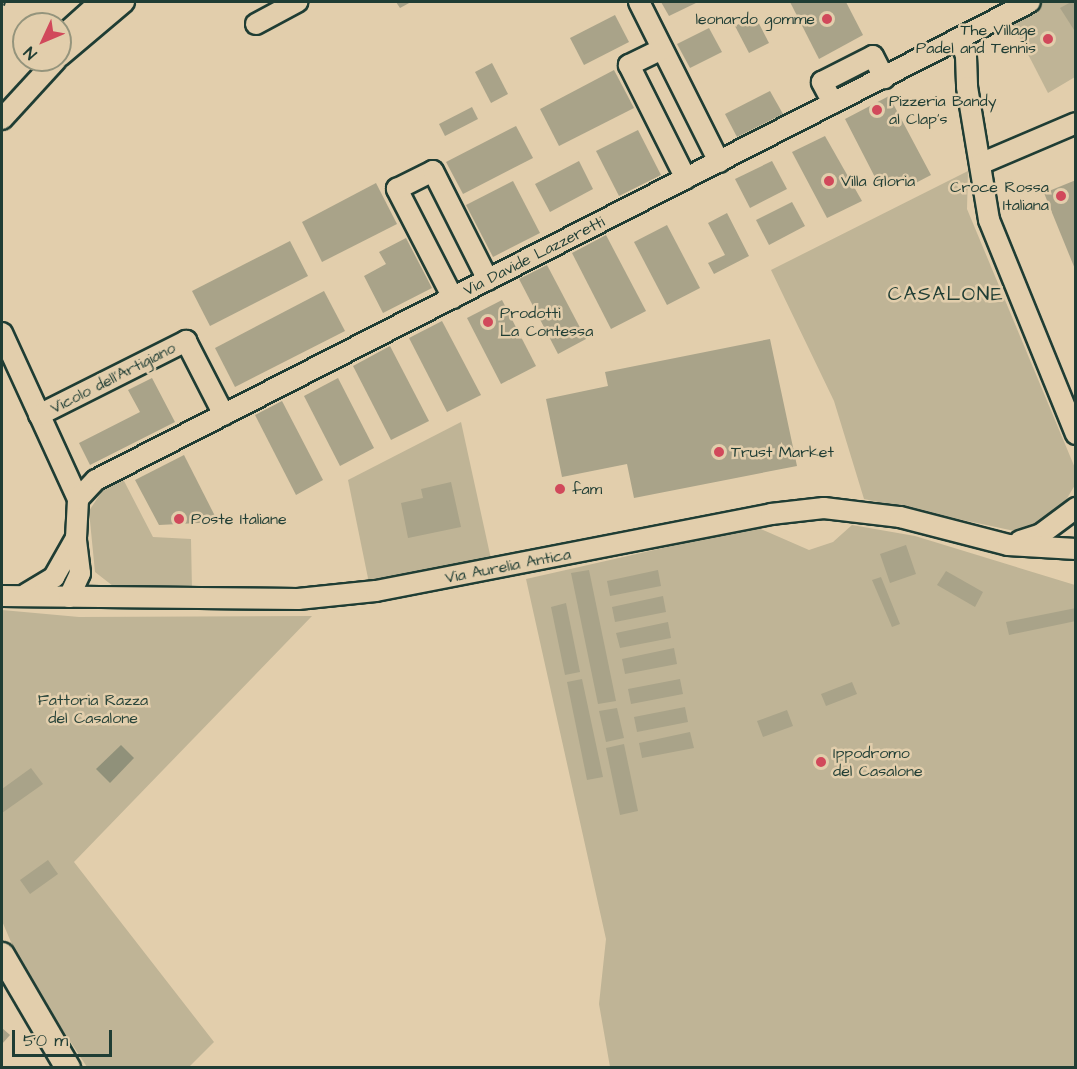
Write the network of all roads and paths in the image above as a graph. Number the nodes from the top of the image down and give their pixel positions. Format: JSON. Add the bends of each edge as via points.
{"nodes":[{"id":1,"x":100,"y":2,"type":"edge"},
{"id":2,"x":124,"y":2,"type":"edge"},
{"id":3,"x":297,"y":2,"type":"edge"},
{"id":4,"x":639,"y":2,"type":"edge"},
{"id":5,"x":1030,"y":2,"type":"edge"},
{"id":6,"x":256,"y":24,"type":"dead end"},
{"id":7,"x":72,"y":27,"type":"edge"},
{"id":8,"x":960,"y":40,"type":"junction"},
{"id":9,"x":72,"y":46,"type":"edge"},
{"id":10,"x":663,"y":49,"type":"junction"},
{"id":11,"x":942,"y":50,"type":"junction"},
{"id":12,"x":26,"y":72,"type":"edge"},
{"id":13,"x":45,"y":72,"type":"edge"},
{"id":14,"x":967,"y":87,"type":"junction"},
{"id":15,"x":2,"y":99,"type":"edge"},
{"id":16,"x":2,"y":119,"type":"edge"},
{"id":17,"x":1076,"y":123,"type":"edge"},
{"id":18,"x":719,"y":162,"type":"junction"},
{"id":19,"x":980,"y":164,"type":"junction"},
{"id":20,"x":686,"y":179,"type":"junction"},
{"id":21,"x":489,"y":280,"type":"junction"},
{"id":22,"x":453,"y":298,"type":"junction"},
{"id":23,"x":2,"y":333,"type":"edge"},
{"id":24,"x":39,"y":415,"type":"junction"},
{"id":25,"x":224,"y":415,"type":"junction"},
{"id":26,"x":1076,"y":434,"type":"edge"},
{"id":27,"x":78,"y":499,"type":"junction"},
{"id":28,"x":1076,"y":509,"type":"edge"},
{"id":29,"x":1076,"y":538,"type":"edge"},
{"id":30,"x":1008,"y":545,"type":"junction"},
{"id":31,"x":1076,"y":549,"type":"edge"},
{"id":32,"x":71,"y":569,"type":"junction"},
{"id":33,"x":23,"y":595,"type":"junction"},
{"id":34,"x":2,"y":596,"type":"edge"},
{"id":35,"x":69,"y":597,"type":"junction"},
{"id":36,"x":98,"y":598,"type":"junction"},
{"id":37,"x":2,"y":955,"type":"edge"},
{"id":38,"x":68,"y":1068,"type":"edge"}],
"edges":[{"from":1,"to":7,"type":"street"},
{"from":2,"to":9,"type":"street"},
{"from":3,"to":6,"type":"street"},
{"from":4,"to":10,"type":"street"},
{"from":5,"to":8,"type":"street","name":"Via Davide Lazzeretti"},
{"from":8,"to":11,"type":"street","name":"Via Davide Lazzeretti"},
{"from":8,"to":14,"type":"street","via":[[966,56]]},
{"from":10,"to":18,"type":"street"},
{"from":10,"to":20,"type":"street","via":[[629,65]]},
{"from":11,"to":14,"type":"street"},
{"from":11,"to":18,"type":"street","name":"Via Davide Lazzeretti"},
{"from":12,"to":15,"type":"street"},
{"from":13,"to":16,"type":"street"},
{"from":14,"to":19,"type":"street"},
{"from":17,"to":19,"type":"street"},
{"from":18,"to":20,"type":"street","name":"Via Davide Lazzeretti"},
{"from":19,"to":26,"type":"street","via":[[993,232]]},
{"from":20,"to":21,"type":"street","name":"Via Davide Lazzeretti"},
{"from":21,"to":22,"type":"street","name":"Via Davide Lazzeretti"},
{"from":21,"to":22,"type":"street","via":[[432,171],[397,189]]},
{"from":22,"to":25,"type":"street","name":"Via Davide Lazzeretti"},
{"from":23,"to":24,"type":"street"},
{"from":24,"to":25,"type":"street","name":"Vicolo dell'Artigiano","via":[[186,341]]},
{"from":24,"to":27,"type":"street"},
{"from":25,"to":27,"type":"street","name":"Via Davide Lazzeretti","via":[[96,480]]},
{"from":27,"to":32,"type":"street"},
{"from":28,"to":29,"type":"street","via":[[1072,521]]},
{"from":28,"to":30,"type":"street","via":[[1041,534]]},
{"from":30,"to":31,"type":"street","name":"Via Aurelia Antica"},
{"from":30,"to":36,"type":"street","name":"Via Aurelia Antica","via":[[900,517],[824,508],[771,514],[376,591],[298,599]]},
{"from":32,"to":33,"type":"street"},
{"from":32,"to":35,"type":"street"},
{"from":32,"to":36,"type":"street"},
{"from":33,"to":34,"type":"street","name":"Via Aurelia Antica"},
{"from":33,"to":35,"type":"street","name":"Via Aurelia Antica"},
{"from":35,"to":36,"type":"street","name":"Via Aurelia Antica"},
{"from":37,"to":38,"type":"main road"}]}
